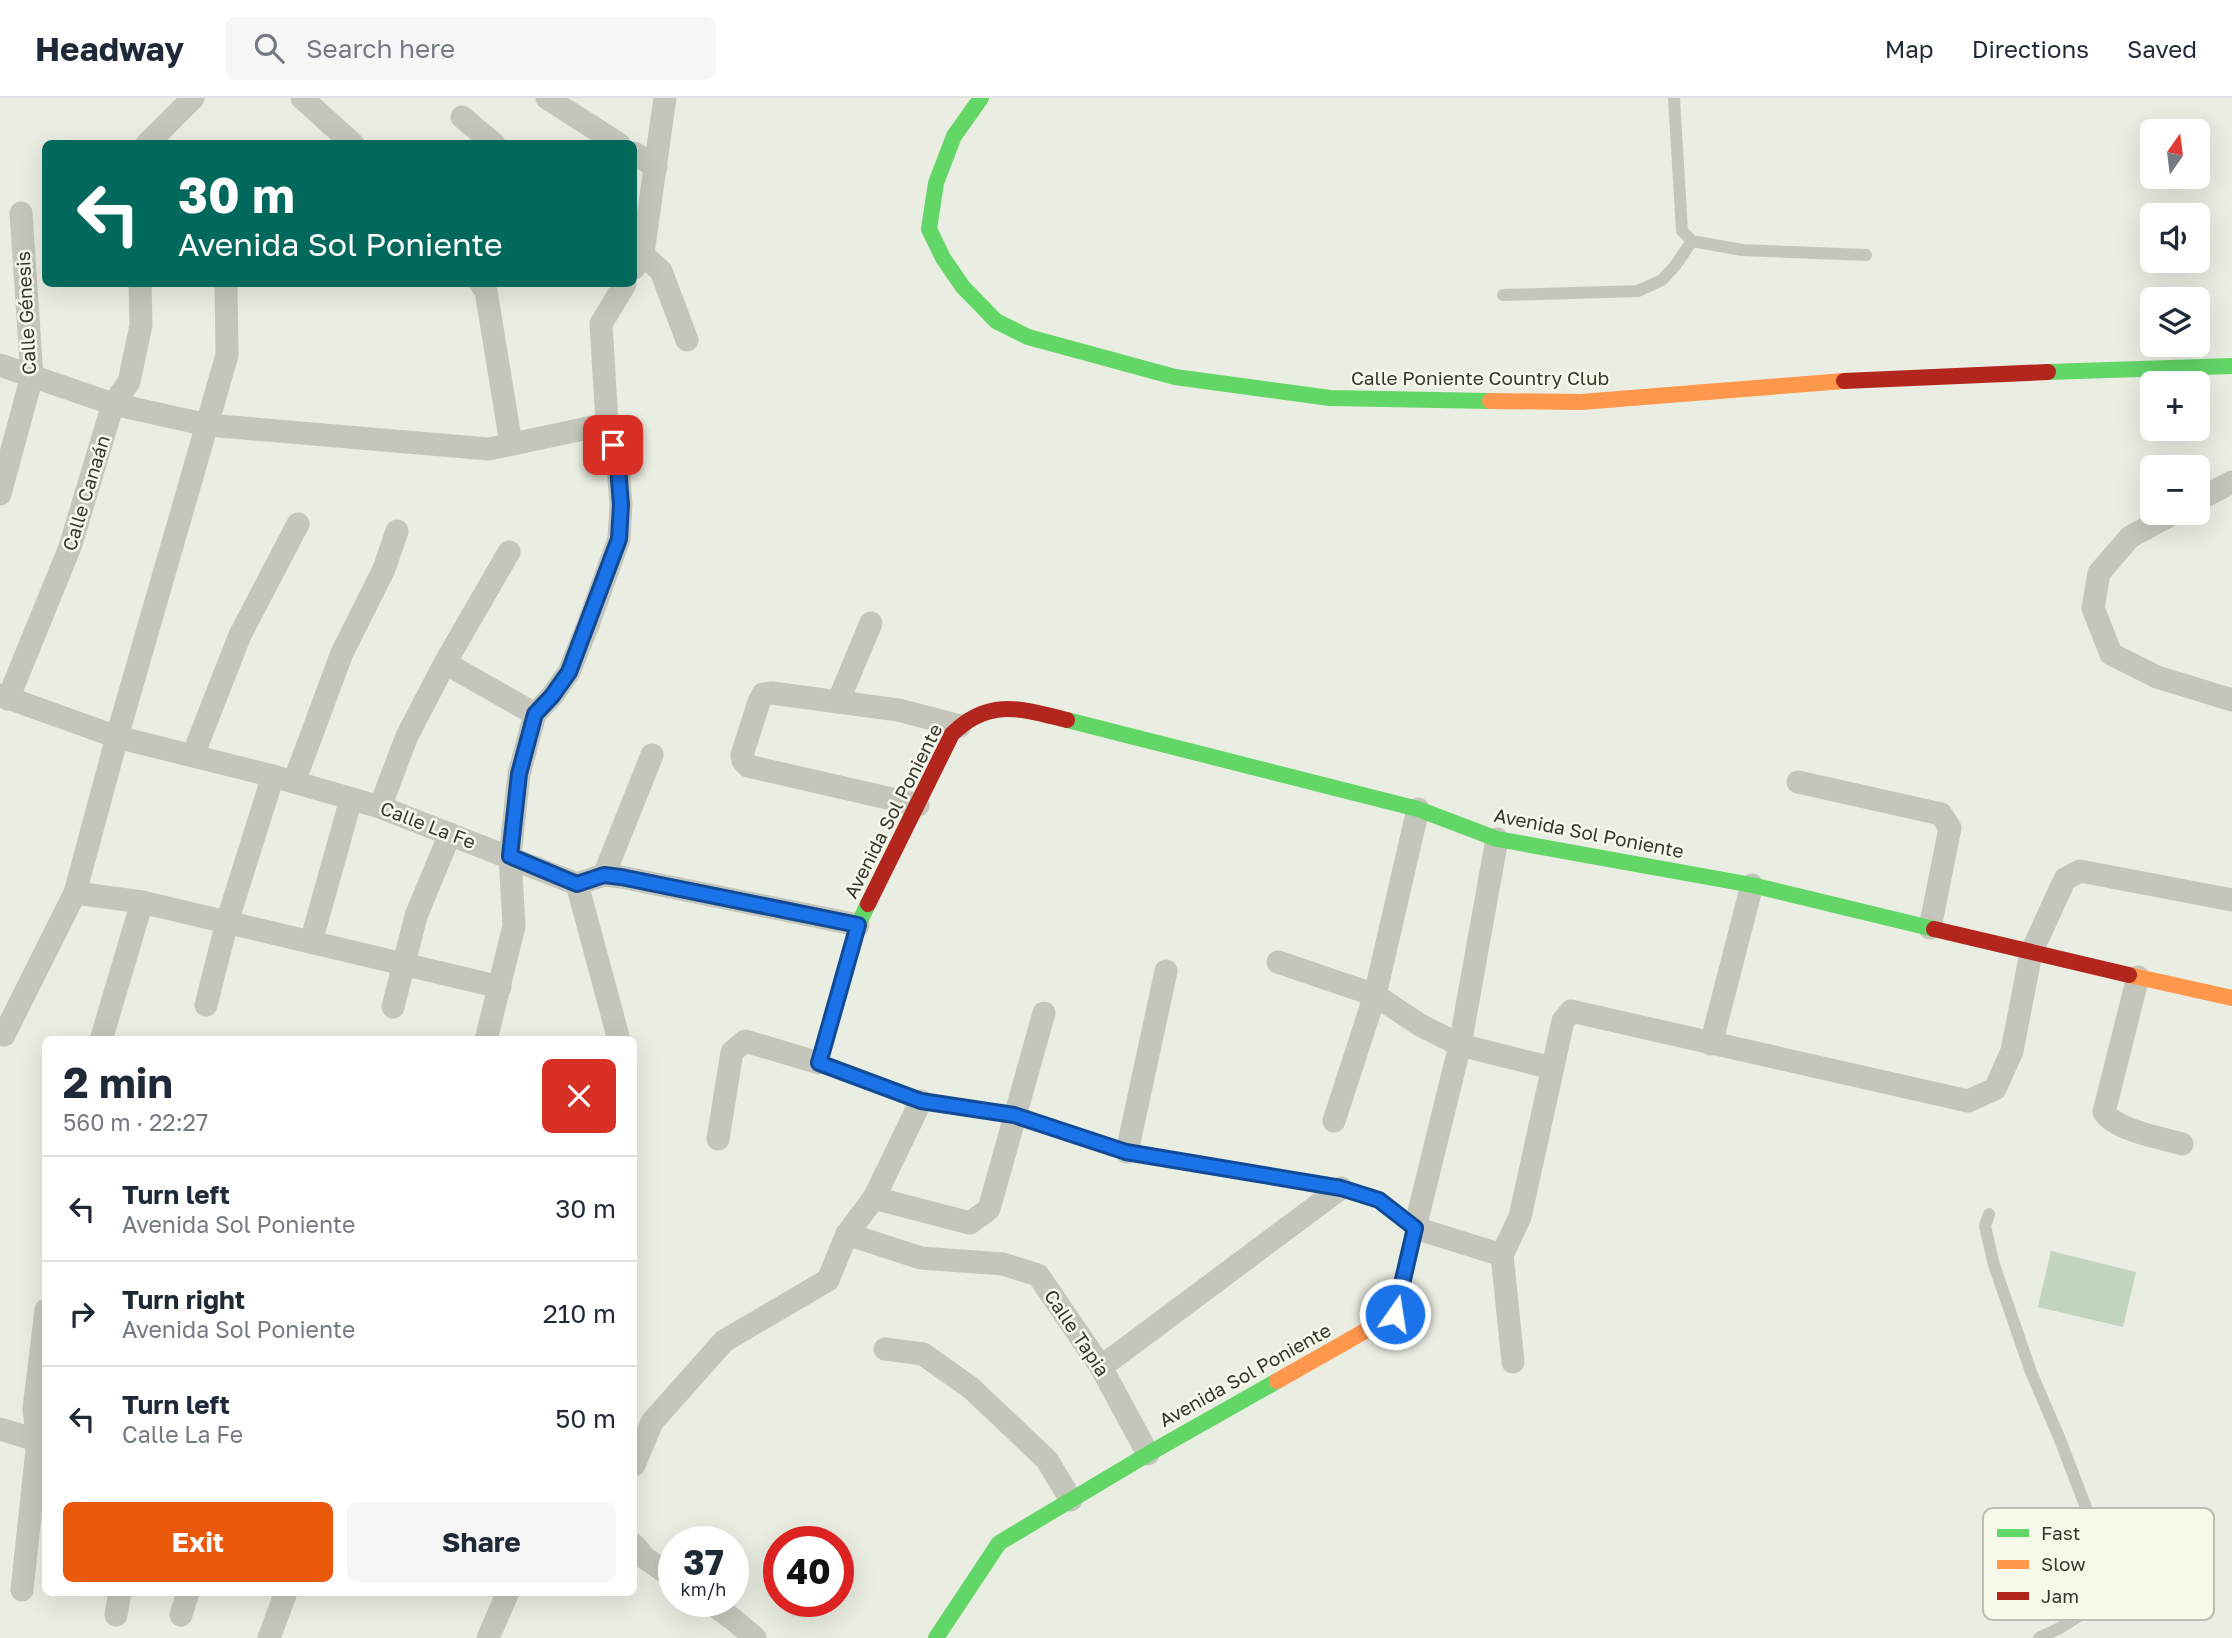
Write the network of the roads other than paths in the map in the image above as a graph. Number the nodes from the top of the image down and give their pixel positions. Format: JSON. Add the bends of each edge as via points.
{"nodes":[{"id":1,"x":193,"y":98,"type":"edge"},
{"id":2,"x":302,"y":98,"type":"edge"},
{"id":3,"x":547,"y":98,"type":"edge"},
{"id":4,"x":665,"y":98,"type":"edge"},
{"id":5,"x":981,"y":98,"type":"edge"},
{"id":6,"x":1674,"y":98,"type":"edge"},
{"id":7,"x":462,"y":117,"type":"dead end"},
{"id":8,"x":151,"y":140,"type":"edge"},
{"id":9,"x":349,"y":140,"type":"edge"},
{"id":10,"x":489,"y":140,"type":"edge"},
{"id":11,"x":613,"y":140,"type":"edge"},
{"id":12,"x":637,"y":155,"type":"edge"},
{"id":13,"x":656,"y":167,"type":"junction"},
{"id":14,"x":21,"y":213,"type":"dead end"},
{"id":15,"x":1692,"y":241,"type":"junction"},
{"id":16,"x":637,"y":252,"type":"edge"},
{"id":17,"x":1866,"y":255,"type":"dead end"},
{"id":18,"x":637,"y":257,"type":"edge"},
{"id":19,"x":140,"y":287,"type":"edge"},
{"id":20,"x":226,"y":287,"type":"edge"},
{"id":21,"x":483,"y":287,"type":"edge"},
{"id":22,"x":623,"y":287,"type":"edge"},
{"id":23,"x":1503,"y":295,"type":"dead end"},
{"id":24,"x":687,"y":340,"type":"dead end"},
{"id":25,"x":0,"y":365,"type":"edge"},
{"id":26,"x":2232,"y":366,"type":"edge"},
{"id":27,"x":32,"y":376,"type":"junction"},
{"id":28,"x":113,"y":404,"type":"junction"},
{"id":29,"x":607,"y":424,"type":"junction"},
{"id":30,"x":208,"y":425,"type":"junction"},
{"id":31,"x":511,"y":444,"type":"junction"},
{"id":32,"x":2232,"y":482,"type":"edge"},
{"id":33,"x":0,"y":494,"type":"edge"},
{"id":34,"x":2210,"y":494,"type":"edge"},
{"id":35,"x":298,"y":524,"type":"dead end"},
{"id":36,"x":2152,"y":525,"type":"edge"},
{"id":37,"x":397,"y":531,"type":"dead end"},
{"id":38,"x":509,"y":552,"type":"dead end"},
{"id":39,"x":871,"y":623,"type":"dead end"},
{"id":40,"x":445,"y":663,"type":"junction"},
{"id":41,"x":4,"y":697,"type":"edge"},
{"id":42,"x":2232,"y":700,"type":"edge"},
{"id":43,"x":838,"y":702,"type":"junction"},
{"id":44,"x":535,"y":714,"type":"junction"},
{"id":45,"x":960,"y":726,"type":"junction"},
{"id":46,"x":117,"y":737,"type":"junction"},
{"id":47,"x":193,"y":755,"type":"junction"},
{"id":48,"x":652,"y":755,"type":"dead end"},
{"id":49,"x":284,"y":779,"type":"junction"},
{"id":50,"x":1798,"y":782,"type":"dead end"},
{"id":51,"x":351,"y":799,"type":"junction"},
{"id":52,"x":918,"y":805,"type":"junction"},
{"id":53,"x":380,"y":807,"type":"junction"},
{"id":54,"x":1418,"y":809,"type":"junction"},
{"id":55,"x":450,"y":834,"type":"junction"},
{"id":56,"x":1497,"y":839,"type":"junction"},
{"id":57,"x":510,"y":856,"type":"junction"},
{"id":58,"x":604,"y":875,"type":"junction"},
{"id":59,"x":577,"y":884,"type":"junction"},
{"id":60,"x":1752,"y":885,"type":"junction"},
{"id":61,"x":75,"y":893,"type":"junction"},
{"id":62,"x":2232,"y":900,"type":"edge"},
{"id":63,"x":142,"y":902,"type":"junction"},
{"id":64,"x":227,"y":922,"type":"junction"},
{"id":65,"x":858,"y":925,"type":"junction"},
{"id":66,"x":1930,"y":928,"type":"junction"},
{"id":67,"x":312,"y":942,"type":"junction"},
{"id":68,"x":2031,"y":953,"type":"junction"},
{"id":69,"x":1278,"y":962,"type":"dead end"},
{"id":70,"x":404,"y":964,"type":"junction"},
{"id":71,"x":1166,"y":971,"type":"dead end"},
{"id":72,"x":2138,"y":977,"type":"junction"},
{"id":73,"x":500,"y":987,"type":"junction"},
{"id":74,"x":1376,"y":995,"type":"junction"},
{"id":75,"x":2232,"y":998,"type":"edge"},
{"id":76,"x":206,"y":1005,"type":"dead end"},
{"id":77,"x":393,"y":1007,"type":"dead end"},
{"id":78,"x":1044,"y":1013,"type":"dead end"},
{"id":79,"x":4,"y":1035,"type":"dead end"},
{"id":80,"x":102,"y":1036,"type":"edge"},
{"id":81,"x":487,"y":1036,"type":"edge"},
{"id":82,"x":617,"y":1036,"type":"edge"},
{"id":83,"x":1711,"y":1044,"type":"junction"},
{"id":84,"x":1460,"y":1045,"type":"junction"},
{"id":85,"x":819,"y":1063,"type":"junction"},
{"id":86,"x":1552,"y":1068,"type":"junction"},
{"id":87,"x":921,"y":1101,"type":"junction"},
{"id":88,"x":1014,"y":1115,"type":"junction"},
{"id":89,"x":1334,"y":1121,"type":"dead end"},
{"id":90,"x":718,"y":1139,"type":"dead end"},
{"id":91,"x":2182,"y":1144,"type":"dead end"},
{"id":92,"x":1126,"y":1152,"type":"junction"},
{"id":93,"x":1341,"y":1188,"type":"junction"},
{"id":94,"x":874,"y":1198,"type":"junction"},
{"id":95,"x":1989,"y":1214,"type":"dead end"},
{"id":96,"x":1415,"y":1228,"type":"junction"},
{"id":97,"x":847,"y":1234,"type":"junction"},
{"id":98,"x":1502,"y":1255,"type":"junction"},
{"id":99,"x":42,"y":1343,"type":"edge"},
{"id":100,"x":885,"y":1349,"type":"dead end"},
{"id":101,"x":1513,"y":1362,"type":"dead end"},
{"id":102,"x":1101,"y":1367,"type":"junction"},
{"id":103,"x":0,"y":1429,"type":"edge"},
{"id":104,"x":42,"y":1442,"type":"edge"},
{"id":105,"x":1147,"y":1454,"type":"junction"},
{"id":106,"x":637,"y":1458,"type":"edge"},
{"id":107,"x":1071,"y":1500,"type":"junction"},
{"id":108,"x":2085,"y":1508,"type":"edge"},
{"id":109,"x":637,"y":1549,"type":"edge"},
{"id":110,"x":658,"y":1567,"type":"edge"},
{"id":111,"x":22,"y":1590,"type":"dead end"},
{"id":112,"x":187,"y":1596,"type":"edge"},
{"id":113,"x":285,"y":1596,"type":"edge"},
{"id":114,"x":506,"y":1596,"type":"edge"},
{"id":115,"x":181,"y":1615,"type":"dead end"},
{"id":116,"x":2073,"y":1620,"type":"edge"},
{"id":117,"x":731,"y":1629,"type":"edge"},
{"id":118,"x":946,"y":1633,"type":"edge"},
{"id":119,"x":269,"y":1638,"type":"edge"},
{"id":120,"x":488,"y":1638,"type":"edge"},
{"id":121,"x":755,"y":1638,"type":"edge"},
{"id":122,"x":2039,"y":1638,"type":"edge"}],
"edges":[{"from":1,"to":8,"type":"street"},
{"from":2,"to":9,"type":"street"},
{"from":3,"to":11,"type":"street"},
{"from":4,"to":13,"type":"street"},
{"from":5,"to":26,"type":"street","name":"Calle Poniente Country Club","via":[[954,136],[936,183],[929,229],[963,287],[996,321],[1028,337],[1175,377],[1330,398],[1581,402],[1879,377]]},
{"from":6,"to":15,"type":"lane","via":[[1682,231]]},
{"from":7,"to":10,"type":"street"},
{"from":12,"to":13,"type":"street"},
{"from":13,"to":16,"type":"street"},
{"from":14,"to":27,"type":"street","name":"Calle Génesis"},
{"from":15,"to":17,"type":"lane","via":[[1742,250]]},
{"from":15,"to":23,"type":"lane","via":[[1662,280],[1638,291]]},
{"from":18,"to":24,"type":"street","via":[[661,271]]},
{"from":19,"to":28,"type":"street","name":"Calle Canaán","via":[[141,325],[129,382]]},
{"from":20,"to":30,"type":"street","via":[[227,355]]},
{"from":21,"to":31,"type":"street"},
{"from":22,"to":29,"type":"street","via":[[601,324]]},
{"from":25,"to":27,"type":"street"},
{"from":27,"to":28,"type":"street"},
{"from":27,"to":33,"type":"street","name":"Calle Génesis"},
{"from":28,"to":30,"type":"street"},
{"from":28,"to":41,"type":"street","name":"Calle Canaán","via":[[70,547]]},
{"from":29,"to":31,"type":"street"},
{"from":29,"to":44,"type":"street","via":[[618,467],[619,539],[569,672]]},
{"from":30,"to":31,"type":"street","via":[[489,449]]},
{"from":30,"to":46,"type":"street"},
{"from":32,"to":34,"type":"street"},
{"from":35,"to":47,"type":"street","via":[[240,635]]},
{"from":36,"to":42,"type":"street","via":[[2130,537],[2099,573],[2093,608],[2111,654],[2157,677]]},
{"from":37,"to":49,"type":"street","via":[[384,569]]},
{"from":38,"to":40,"type":"street"},
{"from":39,"to":43,"type":"street"},
{"from":40,"to":44,"type":"street"},
{"from":40,"to":53,"type":"street","via":[[407,736]]},
{"from":41,"to":46,"type":"street","name":"Calle La Fe"},
{"from":43,"to":45,"type":"street","via":[[898,710]]},
{"from":43,"to":52,"type":"street","via":[[763,694],[742,755],[744,761],[748,766]]},
{"from":44,"to":57,"type":"street","via":[[519,774]]},
{"from":45,"to":52,"type":"street","name":"Avenida Sol Poniente"},
{"from":45,"to":54,"type":"street","name":"Avenida Sol Poniente","via":[[988,710],[1015,707]]},
{"from":46,"to":47,"type":"street","name":"Calle La Fe"},
{"from":46,"to":61,"type":"street"},
{"from":47,"to":49,"type":"street","name":"Calle La Fe"},
{"from":48,"to":58,"type":"street"},
{"from":49,"to":51,"type":"street","name":"Calle La Fe"},
{"from":49,"to":64,"type":"street"},
{"from":50,"to":66,"type":"street","via":[[1941,814],[1950,828]]},
{"from":51,"to":53,"type":"street","name":"Calle La Fe"},
{"from":51,"to":67,"type":"street"},
{"from":52,"to":65,"type":"street","name":"Avenida Sol Poniente"},
{"from":53,"to":55,"type":"street","name":"Calle La Fe"},
{"from":54,"to":56,"type":"street","name":"Avenida Sol Poniente"},
{"from":54,"to":74,"type":"street"},
{"from":55,"to":57,"type":"street","name":"Calle La Fe"},
{"from":55,"to":70,"type":"street","via":[[416,916]]},
{"from":56,"to":60,"type":"street","name":"Avenida Sol Poniente"},
{"from":56,"to":84,"type":"street"},
{"from":57,"to":59,"type":"street","name":"Calle La Fe"},
{"from":57,"to":73,"type":"street","via":[[514,926]]},
{"from":58,"to":59,"type":"street"},
{"from":58,"to":65,"type":"street"},
{"from":59,"to":82,"type":"street"},
{"from":60,"to":66,"type":"street","name":"Avenida Sol Poniente"},
{"from":60,"to":83,"type":"street"},
{"from":61,"to":63,"type":"street"},
{"from":61,"to":79,"type":"street"},
{"from":62,"to":68,"type":"street","via":[[2080,871],[2065,879]]},
{"from":63,"to":64,"type":"street"},
{"from":63,"to":80,"type":"street"},
{"from":64,"to":67,"type":"street"},
{"from":64,"to":76,"type":"street"},
{"from":65,"to":85,"type":"street","name":"Avenida Sol Poniente"},
{"from":66,"to":68,"type":"street","name":"Avenida Sol Poniente"},
{"from":67,"to":70,"type":"street"},
{"from":68,"to":72,"type":"street","name":"Avenida Sol Poniente"},
{"from":68,"to":83,"type":"street","via":[[2011,1051],[1995,1089],[1968,1101]]},
{"from":69,"to":74,"type":"street"},
{"from":70,"to":73,"type":"street"},
{"from":70,"to":77,"type":"street"},
{"from":71,"to":92,"type":"street"},
{"from":72,"to":75,"type":"street","name":"Avenida Sol Poniente"},
{"from":72,"to":91,"type":"street","via":[[2104,1112],[2121,1126]]},
{"from":73,"to":81,"type":"street"},
{"from":74,"to":84,"type":"street"},
{"from":74,"to":89,"type":"street"},
{"from":78,"to":88,"type":"street"},
{"from":83,"to":86,"type":"street","via":[[1571,1011],[1563,1021]]},
{"from":84,"to":86,"type":"street"},
{"from":84,"to":96,"type":"street"},
{"from":85,"to":87,"type":"street"},
{"from":85,"to":90,"type":"street","via":[[745,1041],[732,1052]]},
{"from":86,"to":98,"type":"street","via":[[1520,1217]]},
{"from":87,"to":88,"type":"street"},
{"from":87,"to":94,"type":"street"},
{"from":88,"to":92,"type":"street"},
{"from":88,"to":94,"type":"street","via":[[989,1209],[970,1223]]},
{"from":92,"to":93,"type":"street"},
{"from":93,"to":96,"type":"street","via":[[1379,1200]]},
{"from":93,"to":102,"type":"street"},
{"from":94,"to":97,"type":"street"},
{"from":95,"to":108,"type":"lane","via":[[1984,1226],[1994,1265]]},
{"from":96,"to":98,"type":"street"},
{"from":96,"to":105,"type":"street","name":"Avenida Sol Poniente","via":[[1395,1314]]},
{"from":97,"to":102,"type":"street","name":"Calle Tapia","via":[[921,1258],[1003,1264],[1038,1275]]},
{"from":97,"to":106,"type":"street","via":[[828,1279],[724,1341],[652,1423]]},
{"from":98,"to":101,"type":"street"},
{"from":99,"to":104,"type":"street","via":[[34,1409]]},
{"from":100,"to":107,"type":"street","via":[[923,1354],[971,1388],[1046,1460]]},
{"from":102,"to":105,"type":"street","name":"Calle Tapia"},
{"from":103,"to":104,"type":"street"},
{"from":104,"to":111,"type":"street"},
{"from":105,"to":107,"type":"street","name":"Avenida Sol Poniente"},
{"from":107,"to":118,"type":"street","name":"Avenida Sol Poniente","via":[[999,1543]]},
{"from":109,"to":110,"type":"street"},
{"from":112,"to":115,"type":"street"},
{"from":113,"to":119,"type":"street"},
{"from":114,"to":120,"type":"street"},
{"from":116,"to":122,"type":"lane"},
{"from":117,"to":121,"type":"street"}]}
